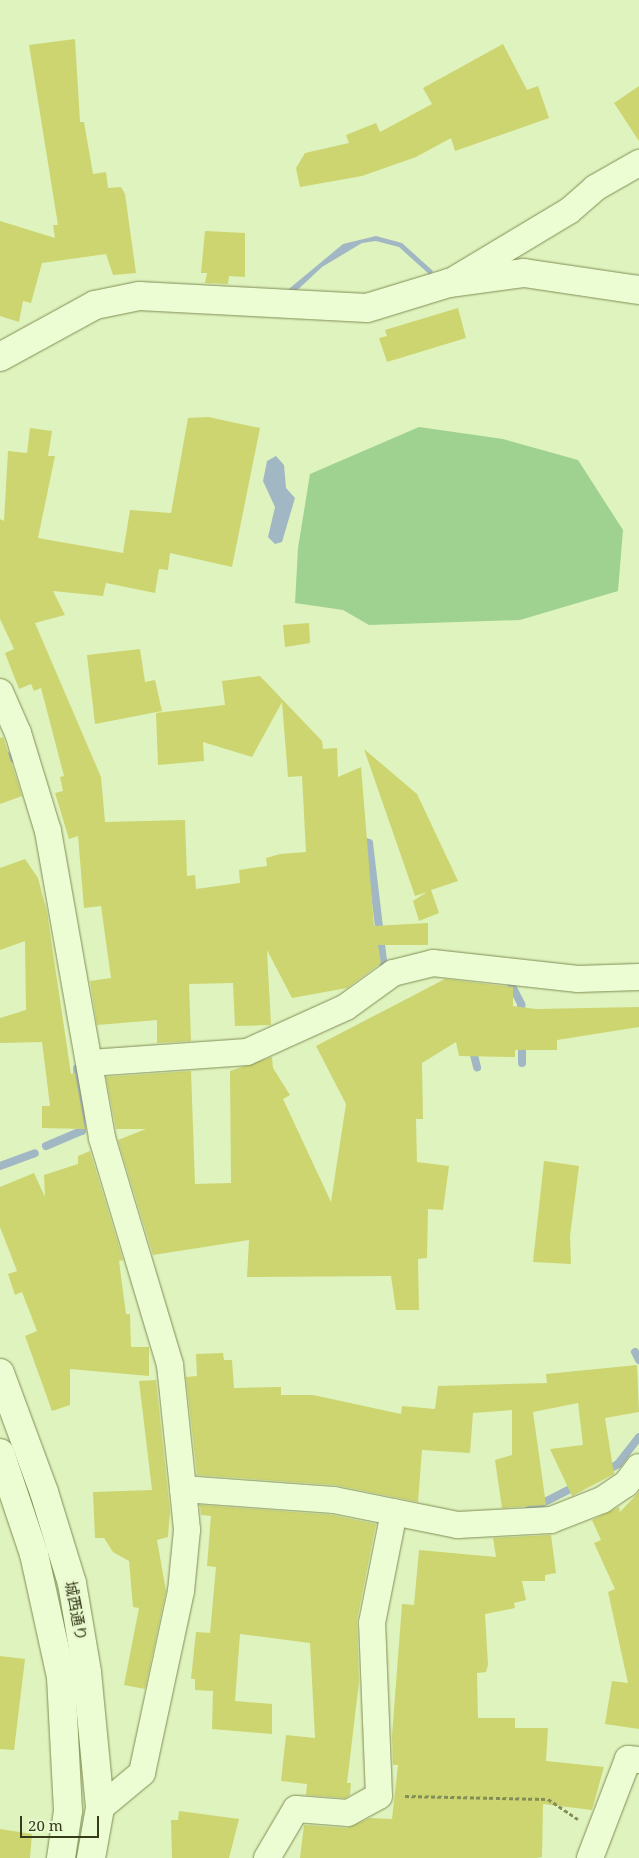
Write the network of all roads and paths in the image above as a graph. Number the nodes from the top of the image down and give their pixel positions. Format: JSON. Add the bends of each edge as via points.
{"nodes":[{"id":1,"x":639,"y":162,"type":"edge"},
{"id":2,"x":449,"y":283,"type":"junction"},
{"id":3,"x":639,"y":290,"type":"edge"},
{"id":4,"x":0,"y":357,"type":"edge"},
{"id":5,"x":0,"y":692,"type":"edge"},
{"id":6,"x":9,"y":737,"type":"edge"},
{"id":7,"x":639,"y":977,"type":"edge"},
{"id":8,"x":90,"y":1063,"type":"junction"},
{"id":9,"x":0,"y":1374,"type":"edge"},
{"id":10,"x":0,"y":1453,"type":"edge"},
{"id":11,"x":639,"y":1467,"type":"edge"},
{"id":12,"x":183,"y":1489,"type":"junction"},
{"id":13,"x":394,"y":1512,"type":"junction"},
{"id":14,"x":639,"y":1760,"type":"edge"},
{"id":15,"x":379,"y":1796,"type":"junction"},
{"id":16,"x":100,"y":1808,"type":"junction"},
{"id":17,"x":600,"y":1827,"type":"junction"},
{"id":18,"x":61,"y":1858,"type":"edge"},
{"id":19,"x":91,"y":1858,"type":"edge"},
{"id":20,"x":267,"y":1858,"type":"edge"},
{"id":21,"x":590,"y":1858,"type":"edge"}],
"edges":[{"from":1,"to":2,"type":"street","via":[[595,188],[569,211]]},
{"from":2,"to":3,"type":"street","via":[[524,273]]},
{"from":2,"to":4,"type":"street","via":[[367,308],[139,296],[96,305]]},
{"from":5,"to":6,"type":"street"},
{"from":6,"to":8,"type":"street","via":[[48,831]]},
{"from":7,"to":8,"type":"street","via":[[578,980],[433,963],[393,973],[346,1007],[247,1052]]},
{"from":8,"to":12,"type":"street","via":[[102,1138],[170,1365]]},
{"from":9,"to":16,"type":"street","name":"城西通り","via":[[44,1492],[72,1582],[87,1672]]},
{"from":10,"to":18,"type":"street","name":"城西通り","via":[[34,1554],[60,1676],[68,1811]]},
{"from":11,"to":13,"type":"street","via":[[626,1484],[602,1500],[551,1520],[458,1525]]},
{"from":12,"to":13,"type":"street","via":[[334,1500]]},
{"from":12,"to":16,"type":"street","via":[[187,1530],[181,1591],[142,1773]]},
{"from":13,"to":15,"type":"street","via":[[372,1623]]},
{"from":14,"to":17,"type":"street","via":[[628,1759]]},
{"from":15,"to":17,"type":"path","via":[[548,1799],[567,1815]]},
{"from":15,"to":20,"type":"street","via":[[348,1813],[296,1810]]},
{"from":16,"to":19,"type":"street","name":"城西通り"},
{"from":17,"to":21,"type":"street"}]}
